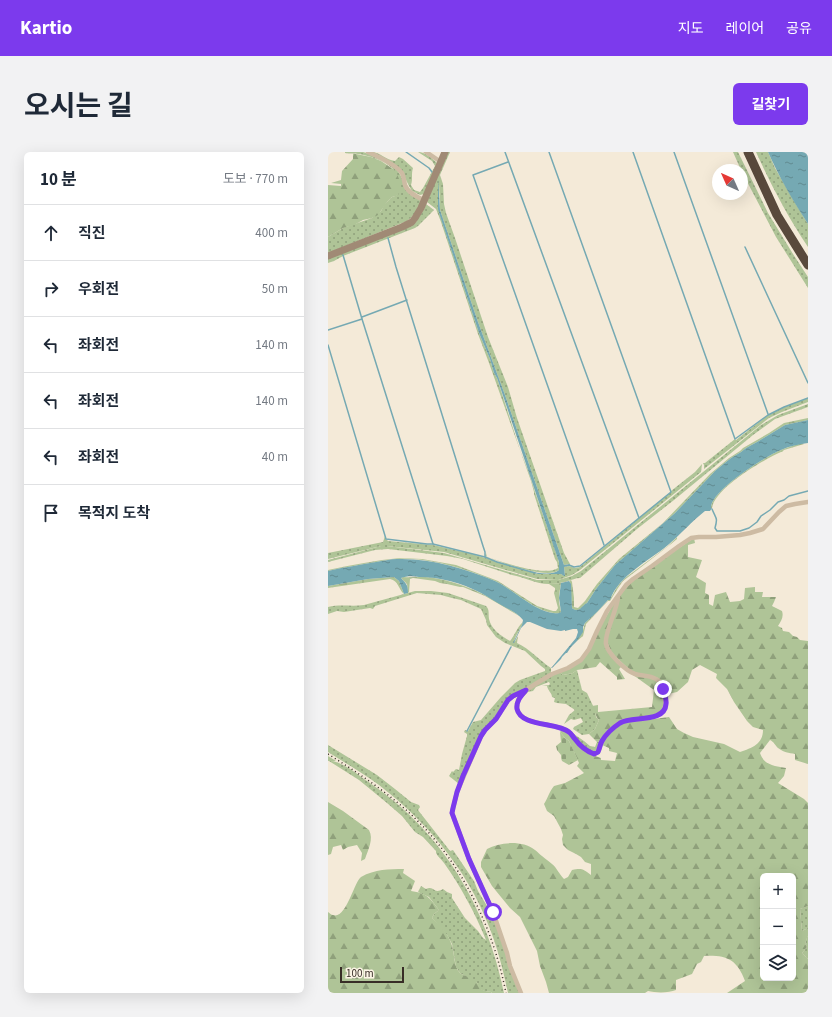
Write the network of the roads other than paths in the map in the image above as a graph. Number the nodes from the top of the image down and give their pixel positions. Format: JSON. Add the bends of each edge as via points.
{"nodes":[{"id":1,"x":368,"y":152,"type":"edge"},
{"id":2,"x":426,"y":152,"type":"edge"},
{"id":3,"x":445,"y":152,"type":"edge"},
{"id":4,"x":748,"y":152,"type":"edge"},
{"id":5,"x":441,"y":162,"type":"junction"},
{"id":6,"x":424,"y":200,"type":"junction"},
{"id":7,"x":328,"y":256,"type":"edge"},
{"id":8,"x":808,"y":265,"type":"edge"},
{"id":9,"x":808,"y":502,"type":"edge"},
{"id":10,"x":618,"y":595,"type":"junction"},
{"id":11,"x":526,"y":690,"type":"junction"},
{"id":12,"x":521,"y":993,"type":"edge"}],
"edges":[{"from":1,"to":6,"type":"street","via":[[399,170],[409,191]]},
{"from":2,"to":5,"type":"street"},
{"from":3,"to":5,"type":"main road"},
{"from":4,"to":8,"type":"highway","via":[[777,215]]},
{"from":5,"to":6,"type":"main road"},
{"from":6,"to":7,"type":"main road","via":[[415,218],[408,224]]},
{"from":9,"to":10,"type":"street","via":[[786,506],[763,529],[750,533],[691,538],[633,579]]},
{"from":10,"to":11,"type":"street","via":[[602,619],[589,649],[581,660]]},
{"from":10,"to":11,"type":"street","via":[[618,604],[606,639],[607,648],[628,670],[656,679],[660,683],[666,704],[662,712],[652,718],[622,722],[605,737],[598,752],[594,754],[579,745],[569,732],[562,728],[520,716],[517,702]]},
{"from":11,"to":12,"type":"street","via":[[508,700],[481,736],[457,792],[452,813],[493,912]]}]}
